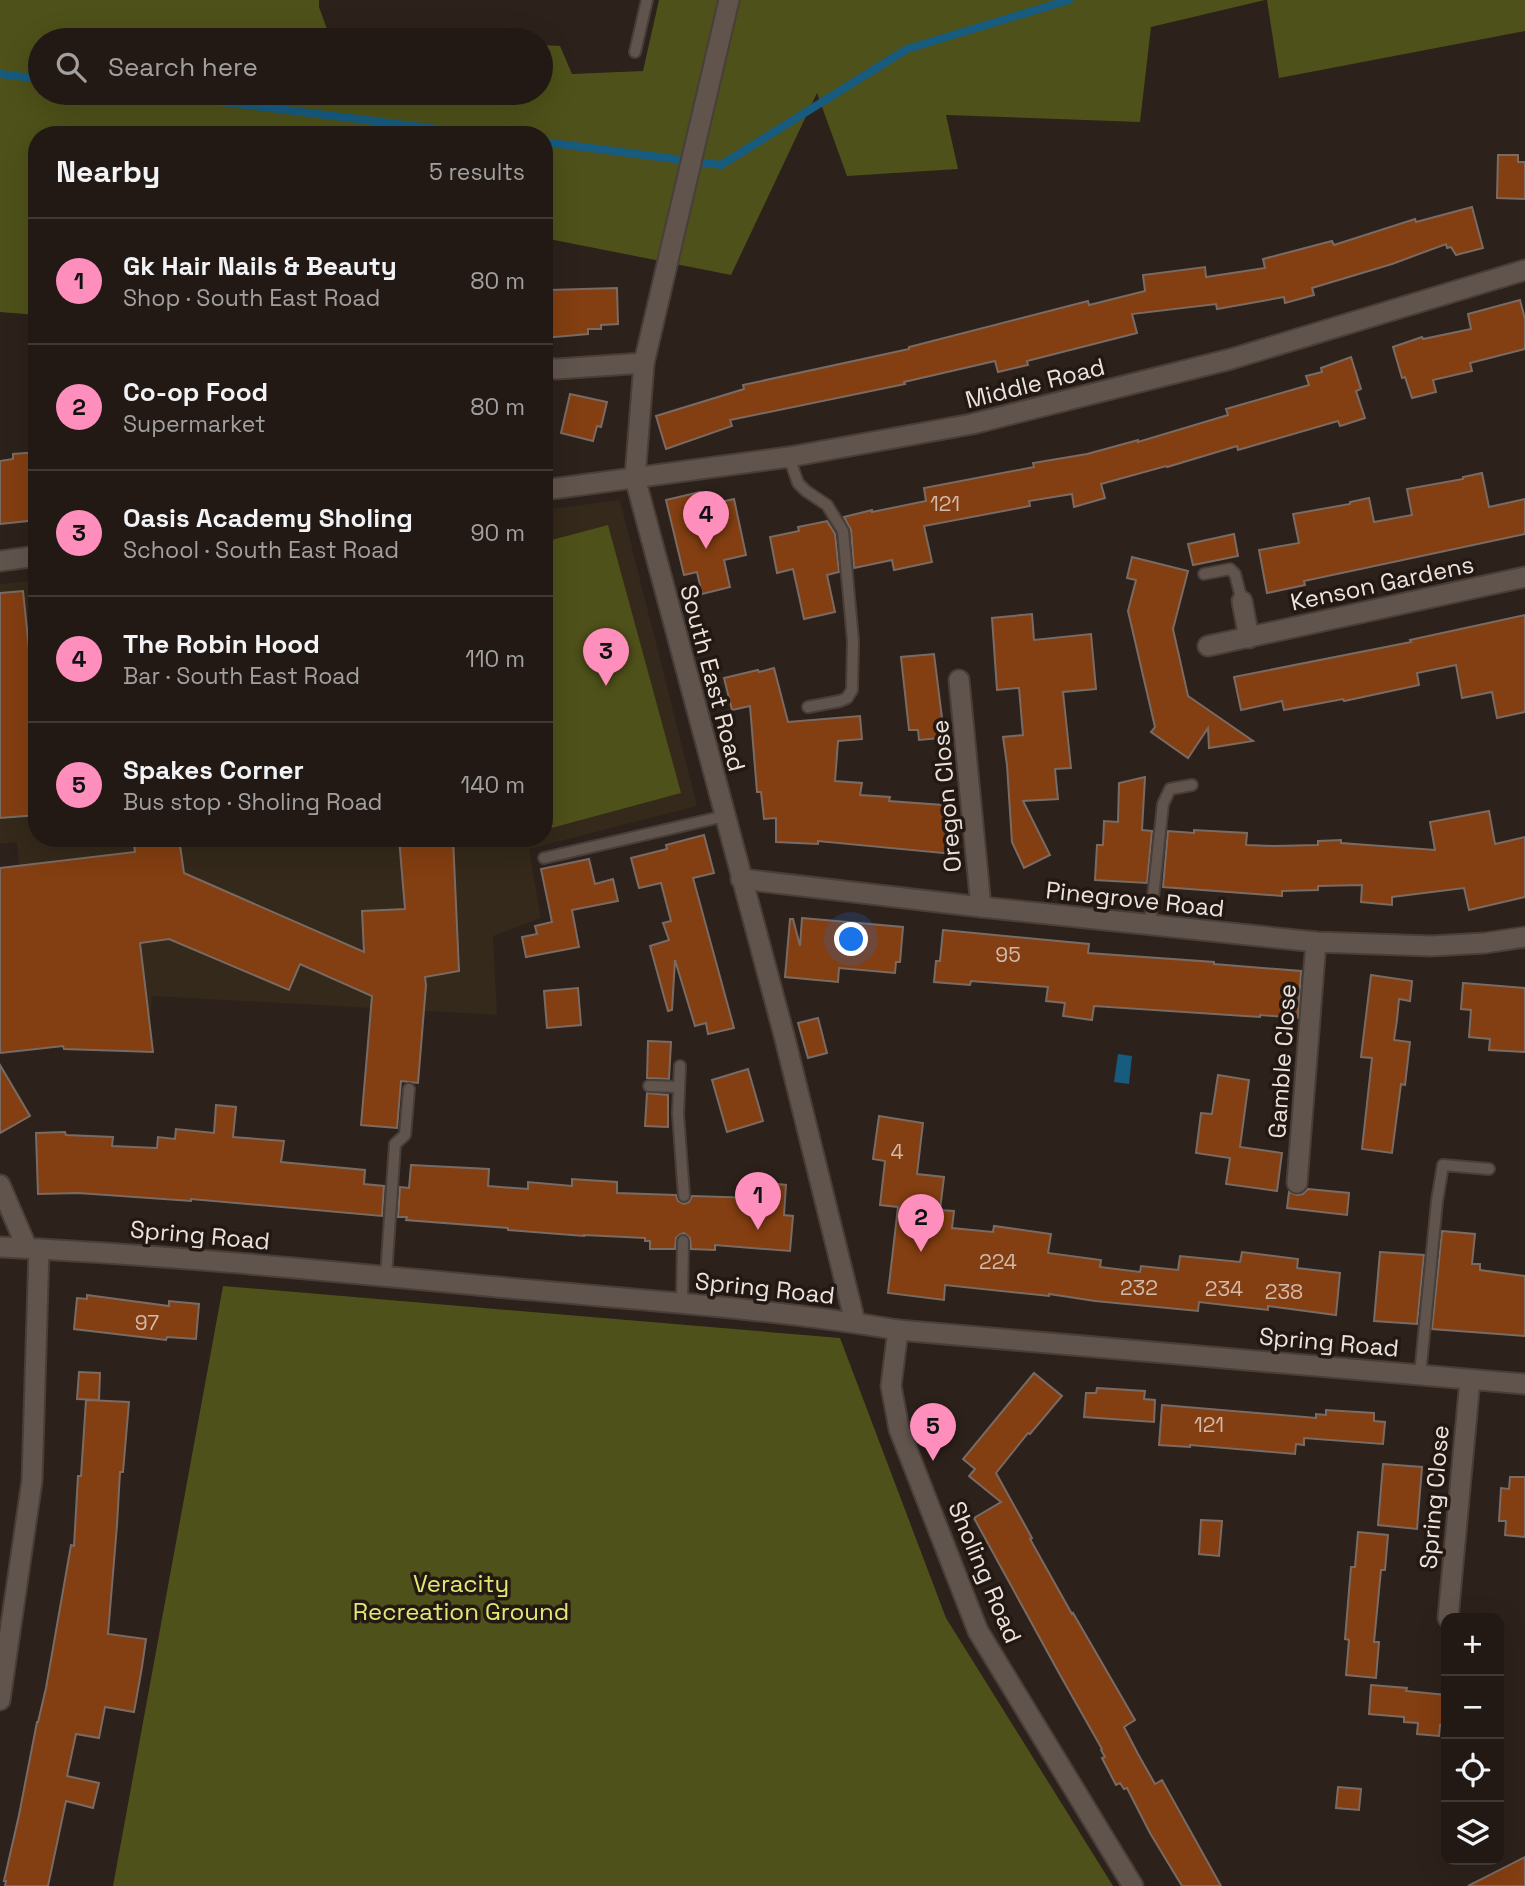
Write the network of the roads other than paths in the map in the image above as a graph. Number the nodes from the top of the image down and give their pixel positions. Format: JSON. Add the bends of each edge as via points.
{"nodes":[{"id":1,"x":647,"y":0,"type":"edge"},
{"id":2,"x":729,"y":0,"type":"edge"},
{"id":3,"x":635,"y":52,"type":"dead end"},
{"id":4,"x":1525,"y":270,"type":"edge"},
{"id":5,"x":644,"y":363,"type":"junction"},
{"id":6,"x":553,"y":368,"type":"edge"},
{"id":7,"x":789,"y":457,"type":"junction"},
{"id":8,"x":635,"y":478,"type":"junction"},
{"id":9,"x":553,"y":489,"type":"edge"},
{"id":10,"x":28,"y":557,"type":"edge"},
{"id":11,"x":0,"y":561,"type":"edge"},
{"id":12,"x":1204,"y":575,"type":"dead end"},
{"id":13,"x":1525,"y":577,"type":"edge"},
{"id":14,"x":1242,"y":601,"type":"joint"},
{"id":15,"x":1249,"y":638,"type":"junction"},
{"id":16,"x":1208,"y":646,"type":"dead end"},
{"id":17,"x":959,"y":680,"type":"dead end"},
{"id":18,"x":808,"y":708,"type":"dead end"},
{"id":19,"x":1192,"y":785,"type":"dead end"},
{"id":20,"x":724,"y":816,"type":"junction"},
{"id":21,"x":544,"y":858,"type":"dead end"},
{"id":22,"x":741,"y":878,"type":"junction"},
{"id":23,"x":981,"y":907,"type":"junction"},
{"id":24,"x":1150,"y":925,"type":"junction"},
{"id":25,"x":1525,"y":937,"type":"edge"},
{"id":26,"x":1316,"y":942,"type":"junction"},
{"id":27,"x":680,"y":1066,"type":"dead end"},
{"id":28,"x":649,"y":1086,"type":"dead end"},
{"id":29,"x":679,"y":1087,"type":"junction"},
{"id":30,"x":409,"y":1089,"type":"dead end"},
{"id":31,"x":1489,"y":1168,"type":"dead end"},
{"id":32,"x":1297,"y":1183,"type":"dead end"},
{"id":33,"x":0,"y":1185,"type":"edge"},
{"id":34,"x":684,"y":1196,"type":"dead end"},
{"id":35,"x":683,"y":1241,"type":"dead end"},
{"id":36,"x":0,"y":1247,"type":"edge"},
{"id":37,"x":33,"y":1248,"type":"junction"},
{"id":38,"x":386,"y":1276,"type":"junction"},
{"id":39,"x":682,"y":1304,"type":"junction"},
{"id":40,"x":855,"y":1322,"type":"junction"},
{"id":41,"x":898,"y":1330,"type":"junction"},
{"id":42,"x":1420,"y":1375,"type":"junction"},
{"id":43,"x":1470,"y":1380,"type":"junction"},
{"id":44,"x":1525,"y":1384,"type":"edge"},
{"id":45,"x":1448,"y":1613,"type":"edge"},
{"id":46,"x":0,"y":1700,"type":"edge"},
{"id":47,"x":1133,"y":1886,"type":"edge"}],
"edges":[{"from":1,"to":3,"type":"lane"},
{"from":2,"to":5,"type":"street","name":"South East Road"},
{"from":4,"to":7,"type":"street","name":"Middle Road","via":[[1218,362],[972,424]]},
{"from":5,"to":6,"type":"street"},
{"from":5,"to":8,"type":"street","name":"South East Road"},
{"from":7,"to":8,"type":"street","name":"Middle Road"},
{"from":7,"to":18,"type":"lane","via":[[797,483],[827,505],[843,531],[853,641],[852,690],[840,701]]},
{"from":8,"to":9,"type":"street","name":"Middle Road"},
{"from":8,"to":20,"type":"street","name":"South East Road"},
{"from":10,"to":11,"type":"street"},
{"from":12,"to":14,"type":"lane","via":[[1230,569]]},
{"from":13,"to":15,"type":"street","name":"Kenson Gardens"},
{"from":14,"to":15,"type":"street"},
{"from":15,"to":16,"type":"street","name":"Kenson Gardens"},
{"from":17,"to":23,"type":"street","name":"Oregon Close"},
{"from":19,"to":24,"type":"lane","via":[[1170,789],[1163,804]]},
{"from":20,"to":21,"type":"lane"},
{"from":20,"to":22,"type":"street","name":"South East Road"},
{"from":22,"to":23,"type":"street","name":"Pinegrove Road"},
{"from":22,"to":40,"type":"street","name":"South East Road"},
{"from":23,"to":24,"type":"street","name":"Pinegrove Road"},
{"from":24,"to":26,"type":"street","name":"Pinegrove Road"},
{"from":25,"to":26,"type":"street","name":"Pinegrove Road","via":[[1431,946]]},
{"from":26,"to":32,"type":"street","name":"Gamble Close"},
{"from":27,"to":29,"type":"lane"},
{"from":28,"to":29,"type":"lane"},
{"from":29,"to":34,"type":"lane"},
{"from":30,"to":38,"type":"lane","via":[[405,1135],[395,1144]]},
{"from":31,"to":42,"type":"lane","via":[[1443,1165]]},
{"from":33,"to":37,"type":"street"},
{"from":35,"to":39,"type":"lane"},
{"from":36,"to":37,"type":"street","name":"Spring Road"},
{"from":37,"to":38,"type":"street","name":"Spring Road"},
{"from":37,"to":46,"type":"street","via":[[32,1481]]},
{"from":38,"to":39,"type":"street","name":"Spring Road"},
{"from":39,"to":40,"type":"street","name":"Spring Road"},
{"from":40,"to":41,"type":"street","name":"Spring Road"},
{"from":41,"to":42,"type":"street","name":"Spring Road"},
{"from":41,"to":47,"type":"street","name":"Sholing Road","via":[[891,1386],[899,1429],[978,1631]]},
{"from":42,"to":43,"type":"street","name":"Spring Road"},
{"from":43,"to":44,"type":"street","name":"Spring Road"},
{"from":43,"to":45,"type":"street","name":"Spring Close"}]}
